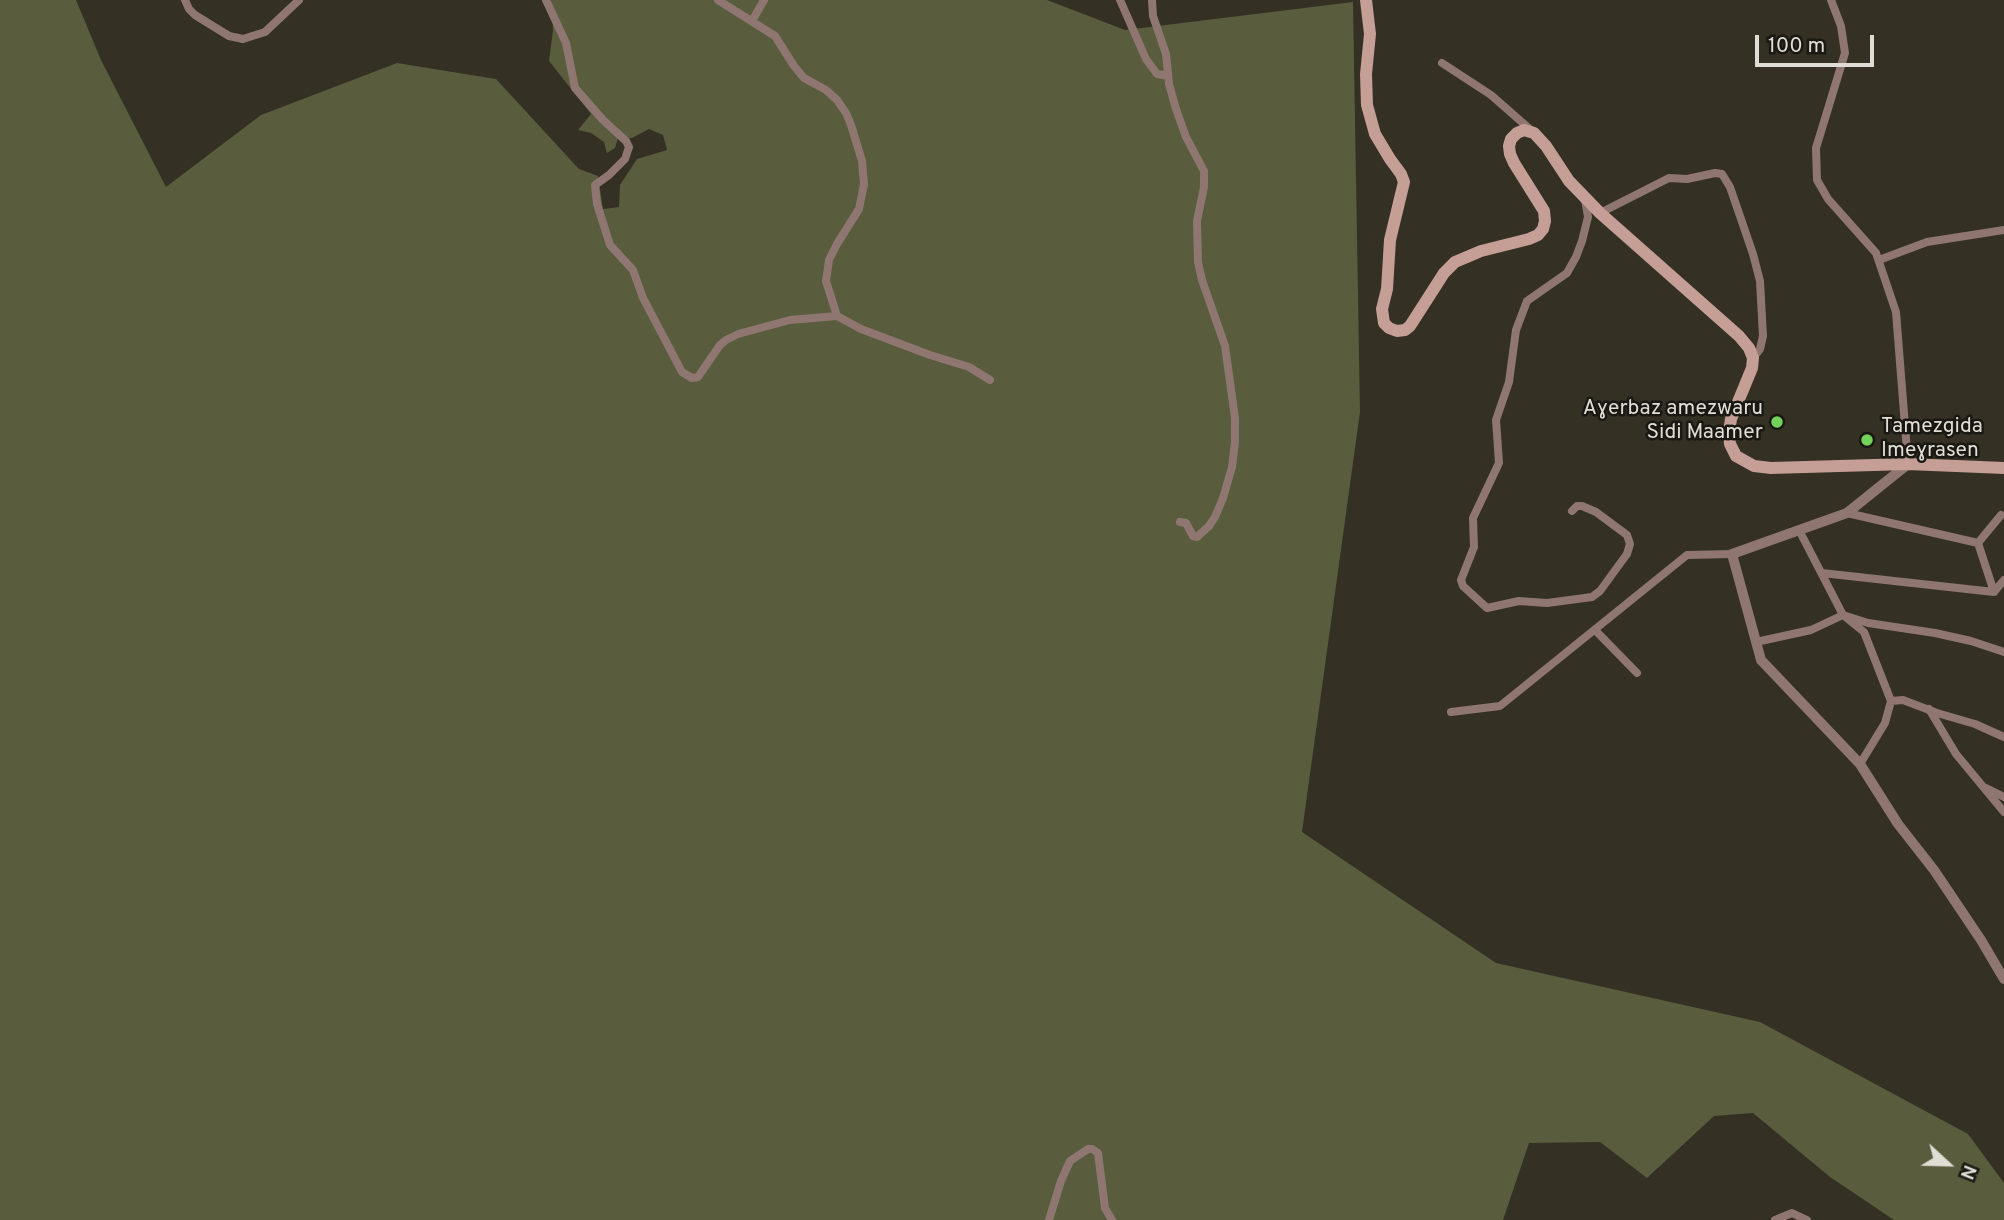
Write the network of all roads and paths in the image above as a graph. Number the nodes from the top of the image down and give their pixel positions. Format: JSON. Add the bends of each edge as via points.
{"nodes":[{"id":1,"x":185,"y":0,"type":"edge"},
{"id":2,"x":299,"y":0,"type":"edge"},
{"id":3,"x":546,"y":0,"type":"edge"},
{"id":4,"x":718,"y":0,"type":"edge"},
{"id":5,"x":764,"y":0,"type":"edge"},
{"id":6,"x":1120,"y":0,"type":"edge"},
{"id":7,"x":1152,"y":0,"type":"edge"},
{"id":8,"x":1366,"y":0,"type":"edge"},
{"id":9,"x":1831,"y":0,"type":"edge"},
{"id":10,"x":752,"y":21,"type":"junction"},
{"id":11,"x":1442,"y":63,"type":"dead end"},
{"id":12,"x":1168,"y":76,"type":"junction"},
{"id":13,"x":1534,"y":133,"type":"junction"},
{"id":14,"x":1584,"y":196,"type":"junction"},
{"id":15,"x":1601,"y":213,"type":"junction"},
{"id":16,"x":2004,"y":230,"type":"edge"},
{"id":17,"x":1879,"y":260,"type":"junction"},
{"id":18,"x":837,"y":316,"type":"junction"},
{"id":19,"x":1753,"y":358,"type":"junction"},
{"id":20,"x":990,"y":380,"type":"dead end"},
{"id":21,"x":1908,"y":464,"type":"junction"},
{"id":22,"x":2004,"y":468,"type":"edge"},
{"id":23,"x":1572,"y":511,"type":"dead end"},
{"id":24,"x":2003,"y":512,"type":"edge"},
{"id":25,"x":1847,"y":513,"type":"junction"},
{"id":26,"x":1180,"y":522,"type":"dead end"},
{"id":27,"x":1799,"y":530,"type":"junction"},
{"id":28,"x":1978,"y":543,"type":"junction"},
{"id":29,"x":1732,"y":554,"type":"junction"},
{"id":30,"x":1822,"y":573,"type":"junction"},
{"id":31,"x":2004,"y":580,"type":"edge"},
{"id":32,"x":1994,"y":592,"type":"junction"},
{"id":33,"x":1843,"y":615,"type":"junction"},
{"id":34,"x":1595,"y":630,"type":"junction"},
{"id":35,"x":1756,"y":642,"type":"junction"},
{"id":36,"x":2004,"y":652,"type":"edge"},
{"id":37,"x":1637,"y":673,"type":"dead end"},
{"id":38,"x":1891,"y":701,"type":"junction"},
{"id":39,"x":1929,"y":709,"type":"junction"},
{"id":40,"x":1451,"y":712,"type":"dead end"},
{"id":41,"x":2004,"y":737,"type":"edge"},
{"id":42,"x":1860,"y":764,"type":"junction"},
{"id":43,"x":1983,"y":787,"type":"junction"},
{"id":44,"x":2004,"y":797,"type":"edge"},
{"id":45,"x":2004,"y":812,"type":"edge"},
{"id":46,"x":2004,"y":979,"type":"edge"},
{"id":47,"x":1049,"y":1220,"type":"edge"},
{"id":48,"x":1112,"y":1220,"type":"edge"},
{"id":49,"x":1775,"y":1220,"type":"edge"},
{"id":50,"x":1807,"y":1220,"type":"edge"}],
"edges":[{"from":1,"to":2,"type":"street","via":[[195,15],[229,36],[243,38],[265,32]]},
{"from":3,"to":18,"type":"street","via":[[566,43],[575,88],[629,147],[625,159],[595,185],[597,204],[610,245],[634,270],[643,298],[682,372],[696,378],[720,345],[738,334],[790,320]]},
{"from":4,"to":10,"type":"street"},
{"from":5,"to":10,"type":"street"},
{"from":6,"to":12,"type":"street","via":[[1154,72]]},
{"from":7,"to":12,"type":"street"},
{"from":8,"to":13,"type":"main road","via":[[1370,34],[1367,105],[1375,134],[1404,182],[1390,240],[1382,309],[1384,323],[1390,328],[1397,331],[1410,326],[1455,262],[1538,235],[1544,211],[1514,163],[1509,146],[1517,133]]},
{"from":9,"to":17,"type":"street","via":[[1846,53],[1816,148],[1816,180]]},
{"from":10,"to":18,"type":"street","via":[[775,36],[804,78],[832,94],[842,106],[862,161],[862,202],[833,252],[826,281]]},
{"from":11,"to":13,"type":"street","via":[[1491,94]]},
{"from":12,"to":26,"type":"street","via":[[1180,123],[1203,171],[1198,262],[1225,346],[1235,430],[1226,489],[1209,526],[1195,537],[1186,523]]},
{"from":13,"to":14,"type":"main road"},
{"from":14,"to":15,"type":"main road"},
{"from":14,"to":23,"type":"street","via":[[1588,217],[1576,257],[1567,273],[1527,301],[1516,330],[1509,382],[1496,420],[1499,463],[1473,518],[1474,547],[1461,580],[1463,586],[1487,608],[1519,601],[1547,603],[1592,597],[1630,544],[1627,535],[1595,512],[1582,506]]},
{"from":15,"to":19,"type":"main road","via":[[1739,335]]},
{"from":15,"to":19,"type":"street","via":[[1669,178],[1722,174],[1760,281],[1763,336]]},
{"from":16,"to":17,"type":"street","via":[[1927,242]]},
{"from":17,"to":21,"type":"street","via":[[1896,312]]},
{"from":18,"to":20,"type":"street","via":[[861,330],[969,367]]},
{"from":19,"to":21,"type":"main road","via":[[1731,419],[1730,444],[1736,456],[1754,466],[1771,468]]},
{"from":21,"to":22,"type":"main road"},
{"from":21,"to":25,"type":"street"},
{"from":24,"to":28,"type":"street"},
{"from":25,"to":27,"type":"street"},
{"from":25,"to":28,"type":"street"},
{"from":27,"to":29,"type":"street"},
{"from":27,"to":30,"type":"street"},
{"from":28,"to":32,"type":"street"},
{"from":29,"to":34,"type":"street","via":[[1687,555]]},
{"from":29,"to":35,"type":"street"},
{"from":30,"to":32,"type":"street"},
{"from":30,"to":33,"type":"street"},
{"from":31,"to":32,"type":"street"},
{"from":33,"to":35,"type":"street","via":[[1811,630]]},
{"from":33,"to":36,"type":"street"},
{"from":33,"to":38,"type":"street","via":[[1864,632]]},
{"from":34,"to":37,"type":"street"},
{"from":34,"to":40,"type":"street","via":[[1500,706]]},
{"from":35,"to":42,"type":"street","via":[[1761,660]]},
{"from":38,"to":39,"type":"street","via":[[1903,699]]},
{"from":38,"to":42,"type":"street","via":[[1885,723]]},
{"from":39,"to":41,"type":"street"},
{"from":39,"to":43,"type":"street"},
{"from":42,"to":46,"type":"street"},
{"from":43,"to":44,"type":"street"},
{"from":43,"to":45,"type":"street"},
{"from":47,"to":48,"type":"street","via":[[1070,1161],[1092,1149],[1098,1153],[1105,1208]]},
{"from":49,"to":50,"type":"street","via":[[1792,1213]]}]}
